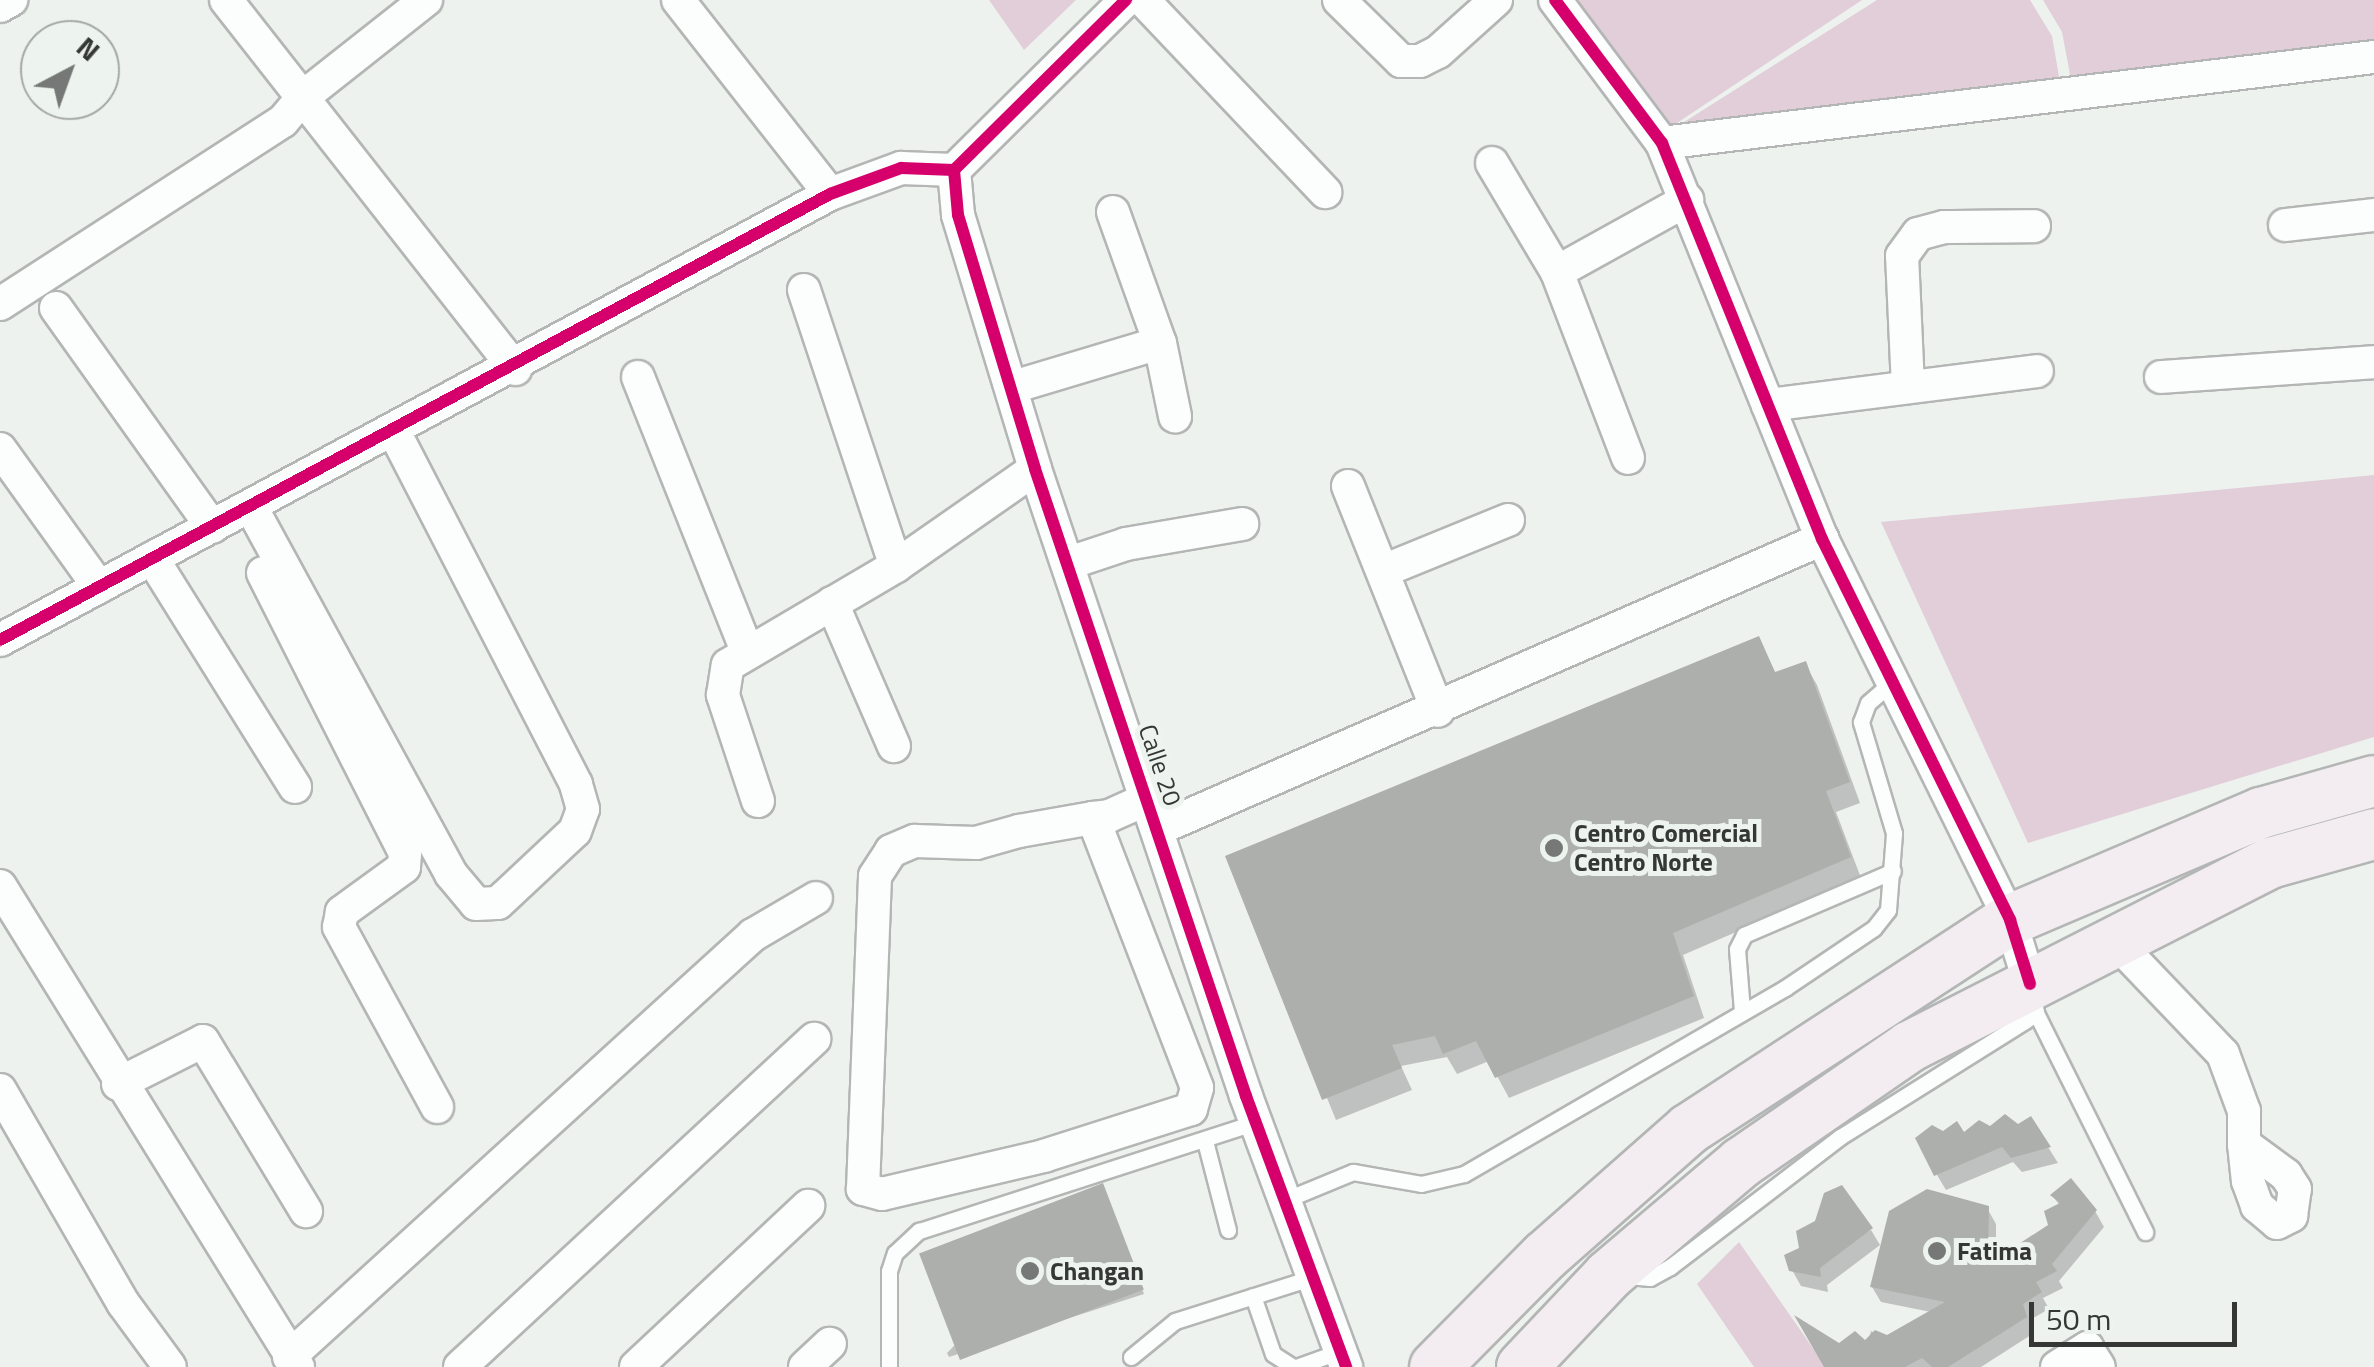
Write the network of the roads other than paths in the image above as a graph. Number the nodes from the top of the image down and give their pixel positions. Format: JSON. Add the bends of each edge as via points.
{"nodes":[{"id":1,"x":11,"y":0,"type":"edge"},
{"id":2,"x":226,"y":0,"type":"edge"},
{"id":3,"x":426,"y":0,"type":"edge"},
{"id":4,"x":678,"y":0,"type":"edge"},
{"id":5,"x":1126,"y":0,"type":"edge"},
{"id":6,"x":1142,"y":0,"type":"edge"},
{"id":7,"x":1339,"y":0,"type":"edge"},
{"id":8,"x":1496,"y":0,"type":"edge"},
{"id":9,"x":1555,"y":0,"type":"edge"},
{"id":10,"x":0,"y":6,"type":"edge"},
{"id":11,"x":2374,"y":58,"type":"edge"},
{"id":12,"x":302,"y":96,"type":"junction"},
{"id":13,"x":1662,"y":143,"type":"junction"},
{"id":14,"x":1492,"y":164,"type":"dead end"},
{"id":15,"x":954,"y":170,"type":"junction"},
{"id":16,"x":1325,"y":192,"type":"dead end"},
{"id":17,"x":830,"y":194,"type":"junction"},
{"id":18,"x":1686,"y":200,"type":"junction"},
{"id":19,"x":1113,"y":212,"type":"dead end"},
{"id":20,"x":2374,"y":215,"type":"edge"},
{"id":21,"x":2285,"y":224,"type":"dead end"},
{"id":22,"x":2034,"y":226,"type":"dead end"},
{"id":23,"x":1558,"y":272,"type":"junction"},
{"id":24,"x":804,"y":290,"type":"dead end"},
{"id":25,"x":0,"y":304,"type":"edge"},
{"id":26,"x":56,"y":308,"type":"dead end"},
{"id":27,"x":1160,"y":343,"type":"junction"},
{"id":28,"x":2374,"y":362,"type":"edge"},
{"id":29,"x":515,"y":368,"type":"junction"},
{"id":30,"x":2037,"y":371,"type":"dead end"},
{"id":31,"x":638,"y":377,"type":"dead end"},
{"id":32,"x":2161,"y":377,"type":"dead end"},
{"id":33,"x":1013,"y":387,"type":"junction"},
{"id":34,"x":1908,"y":387,"type":"junction"},
{"id":35,"x":1768,"y":404,"type":"junction"},
{"id":36,"x":1174,"y":416,"type":"dead end"},
{"id":37,"x":394,"y":432,"type":"junction"},
{"id":38,"x":0,"y":449,"type":"edge"},
{"id":39,"x":1628,"y":458,"type":"dead end"},
{"id":40,"x":1035,"y":469,"type":"junction"},
{"id":41,"x":1348,"y":486,"type":"dead end"},
{"id":42,"x":232,"y":516,"type":"junction"},
{"id":43,"x":1508,"y":520,"type":"dead end"},
{"id":44,"x":1242,"y":524,"type":"dead end"},
{"id":45,"x":1822,"y":539,"type":"junction"},
{"id":46,"x":152,"y":558,"type":"junction"},
{"id":47,"x":1069,"y":563,"type":"junction"},
{"id":48,"x":896,"y":566,"type":"junction"},
{"id":49,"x":1383,"y":572,"type":"junction"},
{"id":50,"x":100,"y":587,"type":"junction"},
{"id":51,"x":832,"y":603,"type":"junction"},
{"id":52,"x":0,"y":640,"type":"edge"},
{"id":53,"x":747,"y":651,"type":"junction"},
{"id":54,"x":1892,"y":682,"type":"junction"},
{"id":55,"x":1438,"y":711,"type":"junction"},
{"id":56,"x":894,"y":746,"type":"dead end"},
{"id":57,"x":2374,"y":780,"type":"edge"},
{"id":58,"x":294,"y":788,"type":"dead end"},
{"id":59,"x":758,"y":801,"type":"dead end"},
{"id":60,"x":1153,"y":814,"type":"junction"},
{"id":61,"x":1093,"y":818,"type":"junction"},
{"id":62,"x":2374,"y":834,"type":"edge"},
{"id":63,"x":1893,"y":872,"type":"junction"},
{"id":64,"x":0,"y":886,"type":"edge"},
{"id":65,"x":816,"y":898,"type":"dead end"},
{"id":66,"x":2010,"y":920,"type":"junction"},
{"id":67,"x":2114,"y":940,"type":"junction"},
{"id":68,"x":2033,"y":998,"type":"junction"},
{"id":69,"x":1742,"y":1011,"type":"junction"},
{"id":70,"x":814,"y":1039,"type":"dead end"},
{"id":71,"x":118,"y":1084,"type":"junction"},
{"id":72,"x":0,"y":1090,"type":"edge"},
{"id":73,"x":437,"y":1107,"type":"dead end"},
{"id":74,"x":1256,"y":1122,"type":"junction"},
{"id":75,"x":1204,"y":1141,"type":"junction"},
{"id":76,"x":2244,"y":1144,"type":"dead end"},
{"id":77,"x":1285,"y":1200,"type":"junction"},
{"id":78,"x":808,"y":1206,"type":"dead end"},
{"id":79,"x":306,"y":1211,"type":"dead end"},
{"id":80,"x":1228,"y":1230,"type":"dead end"},
{"id":81,"x":2145,"y":1232,"type":"dead end"},
{"id":82,"x":1314,"y":1277,"type":"junction"},
{"id":83,"x":1253,"y":1296,"type":"junction"},
{"id":84,"x":830,"y":1344,"type":"dead end"},
{"id":85,"x":1131,"y":1357,"type":"dead end"},
{"id":86,"x":1344,"y":1359,"type":"edge"},
{"id":87,"x":294,"y":1362,"type":"edge"},
{"id":88,"x":170,"y":1367,"type":"edge"},
{"id":89,"x":460,"y":1367,"type":"edge"},
{"id":90,"x":636,"y":1367,"type":"edge"},
{"id":91,"x":806,"y":1367,"type":"edge"},
{"id":92,"x":889,"y":1367,"type":"edge"},
{"id":93,"x":1295,"y":1367,"type":"edge"},
{"id":94,"x":1435,"y":1367,"type":"edge"},
{"id":95,"x":1522,"y":1367,"type":"edge"},
{"id":96,"x":2058,"y":1367,"type":"edge"},
{"id":97,"x":2099,"y":1367,"type":"edge"}],
"edges":[{"from":1,"to":10,"type":"street"},
{"from":2,"to":12,"type":"street"},
{"from":3,"to":12,"type":"street"},
{"from":4,"to":17,"type":"street"},
{"from":5,"to":15,"type":"street"},
{"from":6,"to":16,"type":"street"},
{"from":7,"to":8,"type":"street","via":[[1401,60],[1420,61]]},
{"from":9,"to":13,"type":"street"},
{"from":11,"to":13,"type":"street"},
{"from":12,"to":25,"type":"street","via":[[283,121]]},
{"from":12,"to":29,"type":"street"},
{"from":13,"to":18,"type":"street"},
{"from":14,"to":23,"type":"street"},
{"from":15,"to":17,"type":"street","via":[[902,168]]},
{"from":15,"to":33,"type":"street","name":"Calle 20","via":[[958,215]]},
{"from":17,"to":29,"type":"street"},
{"from":18,"to":23,"type":"street"},
{"from":18,"to":35,"type":"street"},
{"from":19,"to":27,"type":"street"},
{"from":20,"to":21,"type":"street"},
{"from":22,"to":34,"type":"street","via":[[1944,227],[1918,234],[1902,256]]},
{"from":23,"to":39,"type":"street"},
{"from":24,"to":48,"type":"street"},
{"from":26,"to":42,"type":"street"},
{"from":27,"to":33,"type":"street"},
{"from":27,"to":36,"type":"street"},
{"from":28,"to":32,"type":"street"},
{"from":29,"to":37,"type":"street"},
{"from":30,"to":34,"type":"street"},
{"from":31,"to":53,"type":"street"},
{"from":33,"to":40,"type":"street","name":"Calle 20"},
{"from":34,"to":35,"type":"street"},
{"from":35,"to":45,"type":"street"},
{"from":37,"to":42,"type":"street"},
{"from":37,"to":42,"type":"street","via":[[583,809],[575,831],[498,904],[476,904],[451,874]]},
{"from":38,"to":50,"type":"street"},
{"from":40,"to":47,"type":"street","name":"Calle 20"},
{"from":40,"to":48,"type":"street"},
{"from":41,"to":49,"type":"street"},
{"from":42,"to":46,"type":"street"},
{"from":42,"to":73,"type":"street","via":[[405,853],[404,867],[342,912],[339,927]]},
{"from":43,"to":49,"type":"street"},
{"from":44,"to":47,"type":"street","via":[[1126,544]]},
{"from":45,"to":54,"type":"street"},
{"from":45,"to":55,"type":"street"},
{"from":46,"to":50,"type":"street"},
{"from":46,"to":58,"type":"street"},
{"from":47,"to":60,"type":"street","name":"Calle 20"},
{"from":48,"to":51,"type":"street"},
{"from":49,"to":55,"type":"street"},
{"from":50,"to":52,"type":"street"},
{"from":51,"to":53,"type":"street"},
{"from":51,"to":56,"type":"street"},
{"from":53,"to":59,"type":"street","via":[[728,665],[723,695]]},
{"from":54,"to":63,"type":"lane","via":[[1868,703],[1861,722],[1894,833]]},
{"from":54,"to":66,"type":"street"},
{"from":55,"to":60,"type":"street"},
{"from":57,"to":66,"type":"main road","via":[[2261,814]]},
{"from":60,"to":61,"type":"street"},
{"from":60,"to":74,"type":"street","name":"Calle 20"},
{"from":61,"to":61,"type":"street","via":[[1197,1088],[1191,1110],[1044,1156],[882,1194],[863,1189],[874,876],[891,851],[916,841],[976,842]]},
{"from":62,"to":67,"type":"main road","via":[[2270,862]]},
{"from":63,"to":69,"type":"lane","via":[[1888,910],[1874,928]]},
{"from":63,"to":69,"type":"lane","via":[[1744,935],[1736,949]]},
{"from":64,"to":71,"type":"street"},
{"from":65,"to":87,"type":"street","via":[[730,955]]},
{"from":66,"to":68,"type":"street"},
{"from":66,"to":94,"type":"main road","via":[[1689,1128]]},
{"from":67,"to":68,"type":"main road"},
{"from":67,"to":76,"type":"street","via":[[2223,1054],[2237,1083]]},
{"from":68,"to":81,"type":"lane"},
{"from":68,"to":95,"type":"main road","via":[[1909,1047],[1741,1162],[1609,1274]]},
{"from":69,"to":77,"type":"lane","via":[[1464,1174],[1421,1184],[1353,1172]]},
{"from":70,"to":89,"type":"street"},
{"from":71,"to":79,"type":"street","via":[[202,1040]]},
{"from":71,"to":87,"type":"street"},
{"from":72,"to":88,"type":"street","via":[[123,1303]]},
{"from":74,"to":75,"type":"lane"},
{"from":74,"to":77,"type":"street","name":"Calle 20"},
{"from":75,"to":80,"type":"lane"},
{"from":75,"to":92,"type":"lane","via":[[919,1231],[895,1253],[890,1271]]},
{"from":77,"to":82,"type":"street","name":"Calle 20"},
{"from":78,"to":90,"type":"street"},
{"from":82,"to":83,"type":"lane"},
{"from":82,"to":86,"type":"street","name":"Calle 20"},
{"from":83,"to":85,"type":"lane","via":[[1163,1326]]},
{"from":83,"to":93,"type":"lane","via":[[1272,1354]]},
{"from":84,"to":91,"type":"street"},
{"from":86,"to":93,"type":"lane"},
{"from":96,"to":97,"type":"street","via":[[2087,1348]]}]}
